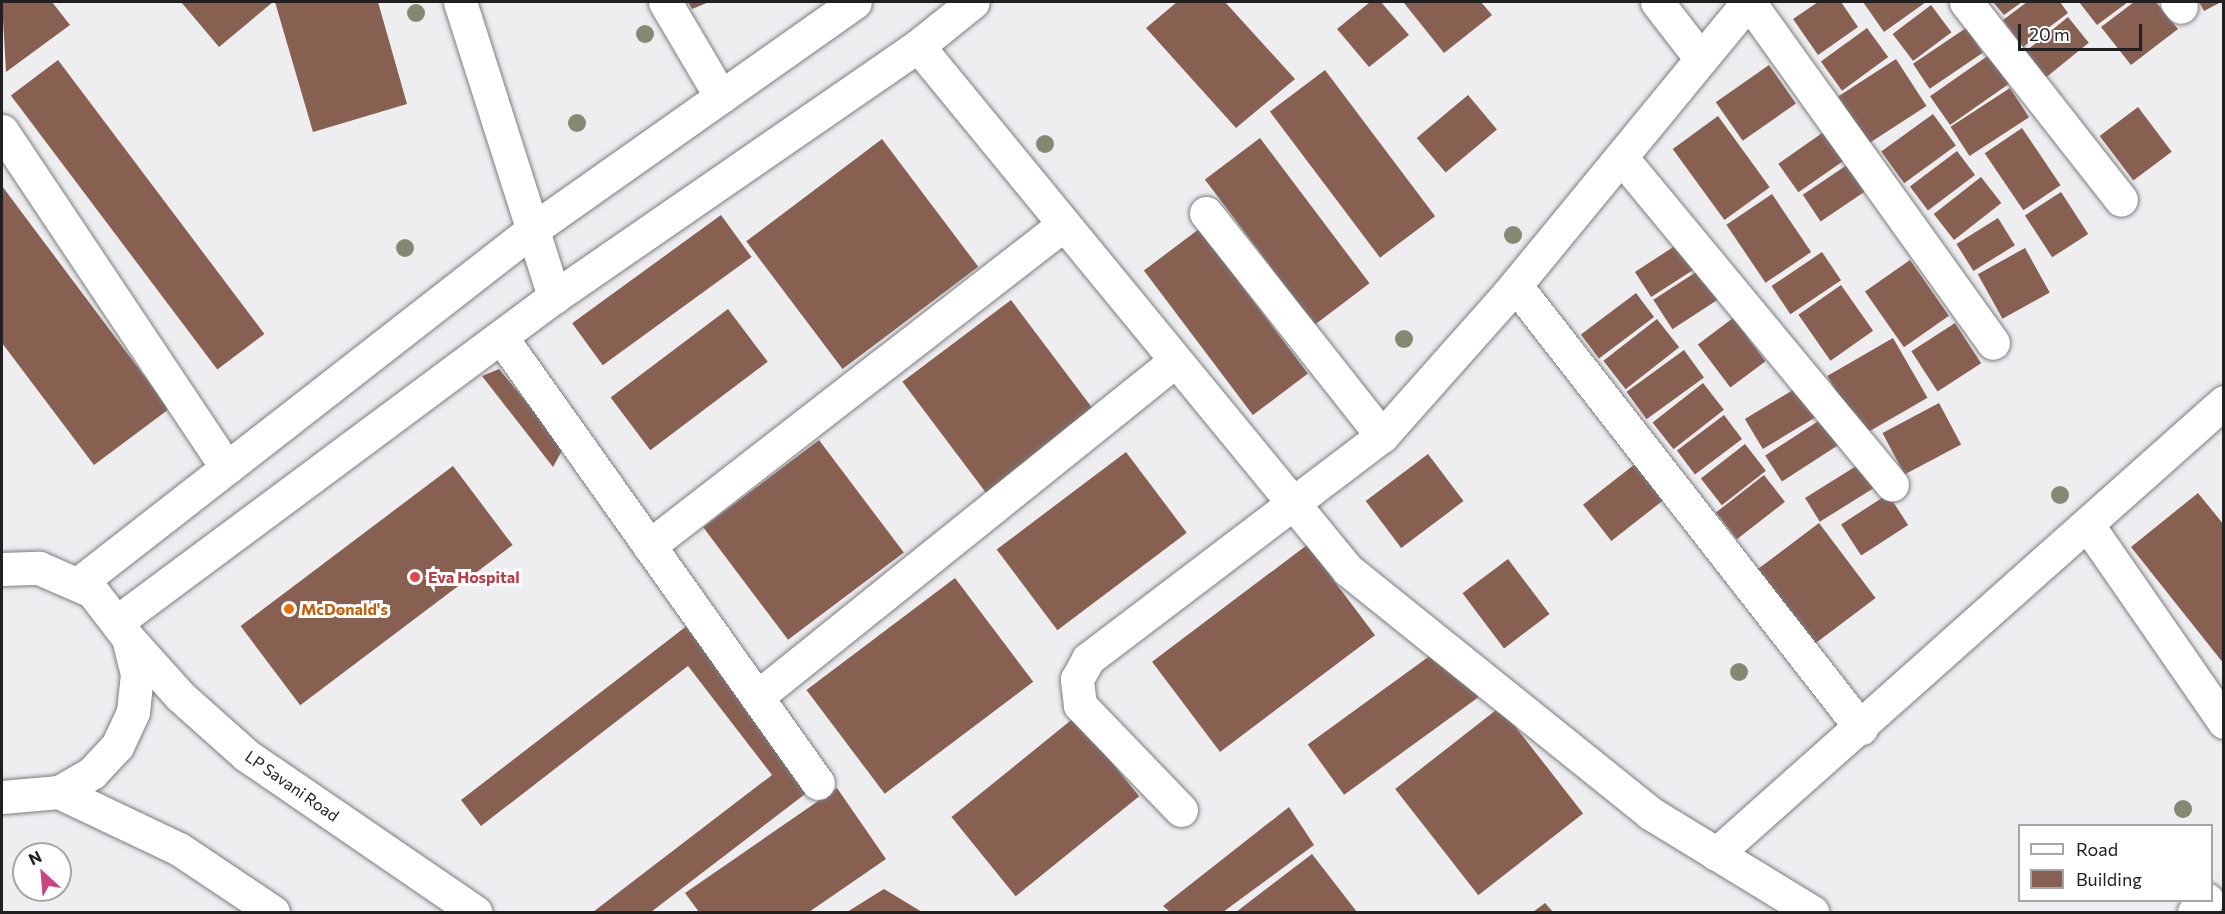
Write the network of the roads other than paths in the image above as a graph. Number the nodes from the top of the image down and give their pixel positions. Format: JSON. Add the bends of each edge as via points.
{"nodes":[{"id":1,"x":460,"y":2,"type":"edge"},
{"id":2,"x":664,"y":2,"type":"edge"},
{"id":3,"x":855,"y":2,"type":"edge"},
{"id":4,"x":973,"y":2,"type":"edge"},
{"id":5,"x":1657,"y":2,"type":"edge"},
{"id":6,"x":1749,"y":2,"type":"edge"},
{"id":7,"x":1966,"y":2,"type":"edge"},
{"id":8,"x":918,"y":46,"type":"junction"},
{"id":9,"x":1701,"y":59,"type":"junction"},
{"id":10,"x":721,"y":96,"type":"junction"},
{"id":11,"x":2,"y":131,"type":"edge"},
{"id":12,"x":1620,"y":157,"type":"junction"},
{"id":13,"x":2121,"y":200,"type":"dead end"},
{"id":14,"x":1206,"y":213,"type":"dead end"},
{"id":15,"x":1063,"y":225,"type":"junction"},
{"id":16,"x":532,"y":230,"type":"junction"},
{"id":17,"x":1516,"y":286,"type":"junction"},
{"id":18,"x":554,"y":297,"type":"junction"},
{"id":19,"x":501,"y":337,"type":"junction"},
{"id":20,"x":1994,"y":343,"type":"dead end"},
{"id":21,"x":1175,"y":361,"type":"junction"},
{"id":22,"x":2223,"y":402,"type":"edge"},
{"id":23,"x":1382,"y":436,"type":"junction"},
{"id":24,"x":227,"y":468,"type":"junction"},
{"id":25,"x":1892,"y":485,"type":"dead end"},
{"id":26,"x":1292,"y":508,"type":"junction"},
{"id":27,"x":2087,"y":524,"type":"junction"},
{"id":28,"x":650,"y":546,"type":"junction"},
{"id":29,"x":2,"y":555,"type":"edge"},
{"id":30,"x":39,"y":568,"type":"junction"},
{"id":31,"x":2,"y":569,"type":"edge"},
{"id":32,"x":79,"y":583,"type":"junction"},
{"id":33,"x":123,"y":629,"type":"junction"},
{"id":34,"x":757,"y":697,"type":"junction"},
{"id":35,"x":2223,"y":722,"type":"edge"},
{"id":36,"x":1861,"y":728,"type":"junction"},
{"id":37,"x":818,"y":783,"type":"dead end"},
{"id":38,"x":59,"y":792,"type":"junction"},
{"id":39,"x":2,"y":797,"type":"edge"},
{"id":40,"x":1181,"y":810,"type":"dead end"},
{"id":41,"x":1716,"y":854,"type":"junction"},
{"id":42,"x":273,"y":912,"type":"edge"},
{"id":43,"x":475,"y":912,"type":"edge"},
{"id":44,"x":1812,"y":912,"type":"edge"}],
"edges":[{"from":1,"to":16,"type":"street"},
{"from":2,"to":10,"type":"street"},
{"from":3,"to":10,"type":"street"},
{"from":4,"to":8,"type":"street"},
{"from":5,"to":9,"type":"street"},
{"from":6,"to":9,"type":"street"},
{"from":6,"to":20,"type":"street"},
{"from":7,"to":13,"type":"street"},
{"from":8,"to":15,"type":"street"},
{"from":8,"to":18,"type":"street"},
{"from":9,"to":12,"type":"street"},
{"from":10,"to":16,"type":"street"},
{"from":11,"to":24,"type":"street"},
{"from":12,"to":17,"type":"street"},
{"from":12,"to":25,"type":"street"},
{"from":14,"to":23,"type":"street"},
{"from":15,"to":21,"type":"street"},
{"from":15,"to":28,"type":"street"},
{"from":16,"to":18,"type":"street"},
{"from":16,"to":24,"type":"street"},
{"from":17,"to":23,"type":"street"},
{"from":17,"to":36,"type":"street"},
{"from":18,"to":19,"type":"street"},
{"from":19,"to":28,"type":"street"},
{"from":19,"to":33,"type":"street"},
{"from":21,"to":26,"type":"street"},
{"from":21,"to":34,"type":"street"},
{"from":22,"to":27,"type":"street"},
{"from":23,"to":26,"type":"street"},
{"from":24,"to":32,"type":"street"},
{"from":26,"to":40,"type":"street","via":[[1088,658],[1077,679],[1080,705]]},
{"from":26,"to":41,"type":"street","via":[[1348,570],[1650,813]]},
{"from":27,"to":35,"type":"street"},
{"from":27,"to":36,"type":"street"},
{"from":28,"to":34,"type":"street"},
{"from":29,"to":30,"type":"street"},
{"from":30,"to":31,"type":"street"},
{"from":30,"to":32,"type":"street"},
{"from":32,"to":33,"type":"street","name":"LP Savani Road"},
{"from":33,"to":38,"type":"street","via":[[136,674],[133,712],[117,746],[92,773]]},
{"from":33,"to":43,"type":"street","name":"LP Savani Road","via":[[180,696],[246,755]]},
{"from":34,"to":37,"type":"street"},
{"from":36,"to":41,"type":"street"},
{"from":38,"to":39,"type":"street"},
{"from":38,"to":42,"type":"street","via":[[179,849]]},
{"from":41,"to":44,"type":"street"}]}
